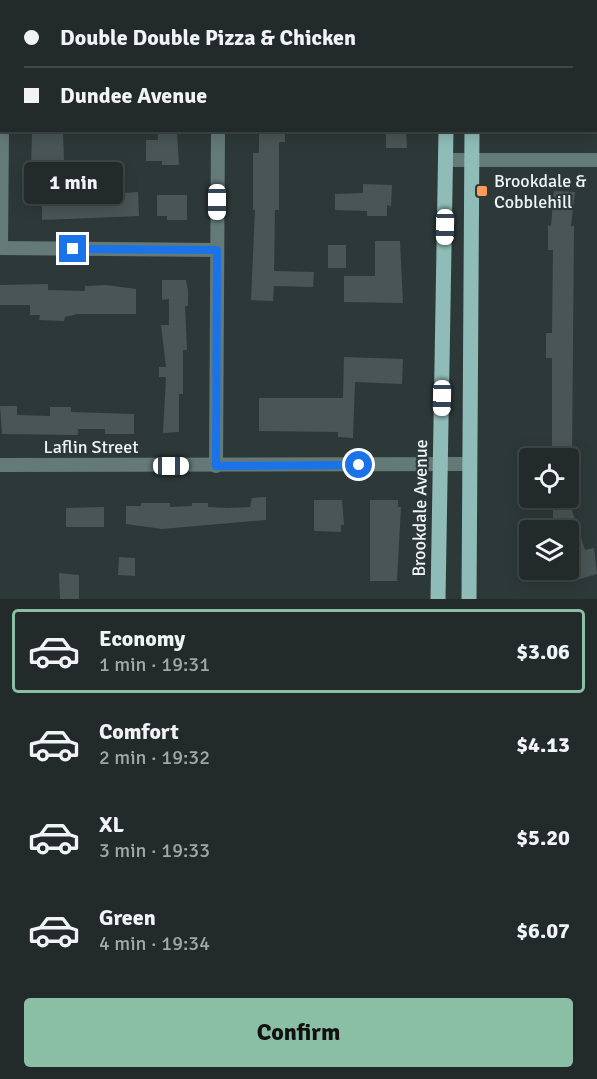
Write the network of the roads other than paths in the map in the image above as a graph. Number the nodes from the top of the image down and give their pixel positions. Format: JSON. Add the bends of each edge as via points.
{"nodes":[{"id":1,"x":2,"y":132,"type":"edge"},
{"id":2,"x":218,"y":132,"type":"edge"},
{"id":3,"x":446,"y":132,"type":"edge"},
{"id":4,"x":472,"y":132,"type":"edge"},
{"id":5,"x":472,"y":159,"type":"junction"},
{"id":6,"x":446,"y":160,"type":"junction"},
{"id":7,"x":597,"y":160,"type":"edge"},
{"id":8,"x":1,"y":248,"type":"edge"},
{"id":9,"x":217,"y":250,"type":"junction"},
{"id":10,"x":441,"y":464,"type":"junction"},
{"id":11,"x":470,"y":464,"type":"junction"},
{"id":12,"x":0,"y":465,"type":"edge"},
{"id":13,"x":216,"y":466,"type":"junction"},
{"id":14,"x":438,"y":599,"type":"edge"},
{"id":15,"x":469,"y":599,"type":"edge"}],
"edges":[{"from":1,"to":8,"type":"street"},
{"from":2,"to":9,"type":"street"},
{"from":3,"to":6,"type":"main road","name":"Brookdale Avenue"},
{"from":4,"to":5,"type":"main road"},
{"from":5,"to":6,"type":"street"},
{"from":5,"to":7,"type":"street"},
{"from":5,"to":11,"type":"main road"},
{"from":6,"to":10,"type":"main road","name":"Brookdale Avenue"},
{"from":8,"to":9,"type":"street"},
{"from":9,"to":13,"type":"street"},
{"from":10,"to":11,"type":"street","name":"Laflin Street"},
{"from":10,"to":13,"type":"street","name":"Laflin Street"},
{"from":10,"to":14,"type":"main road","name":"Brookdale Avenue"},
{"from":11,"to":15,"type":"main road"},
{"from":12,"to":13,"type":"street","name":"Laflin Street"}]}
